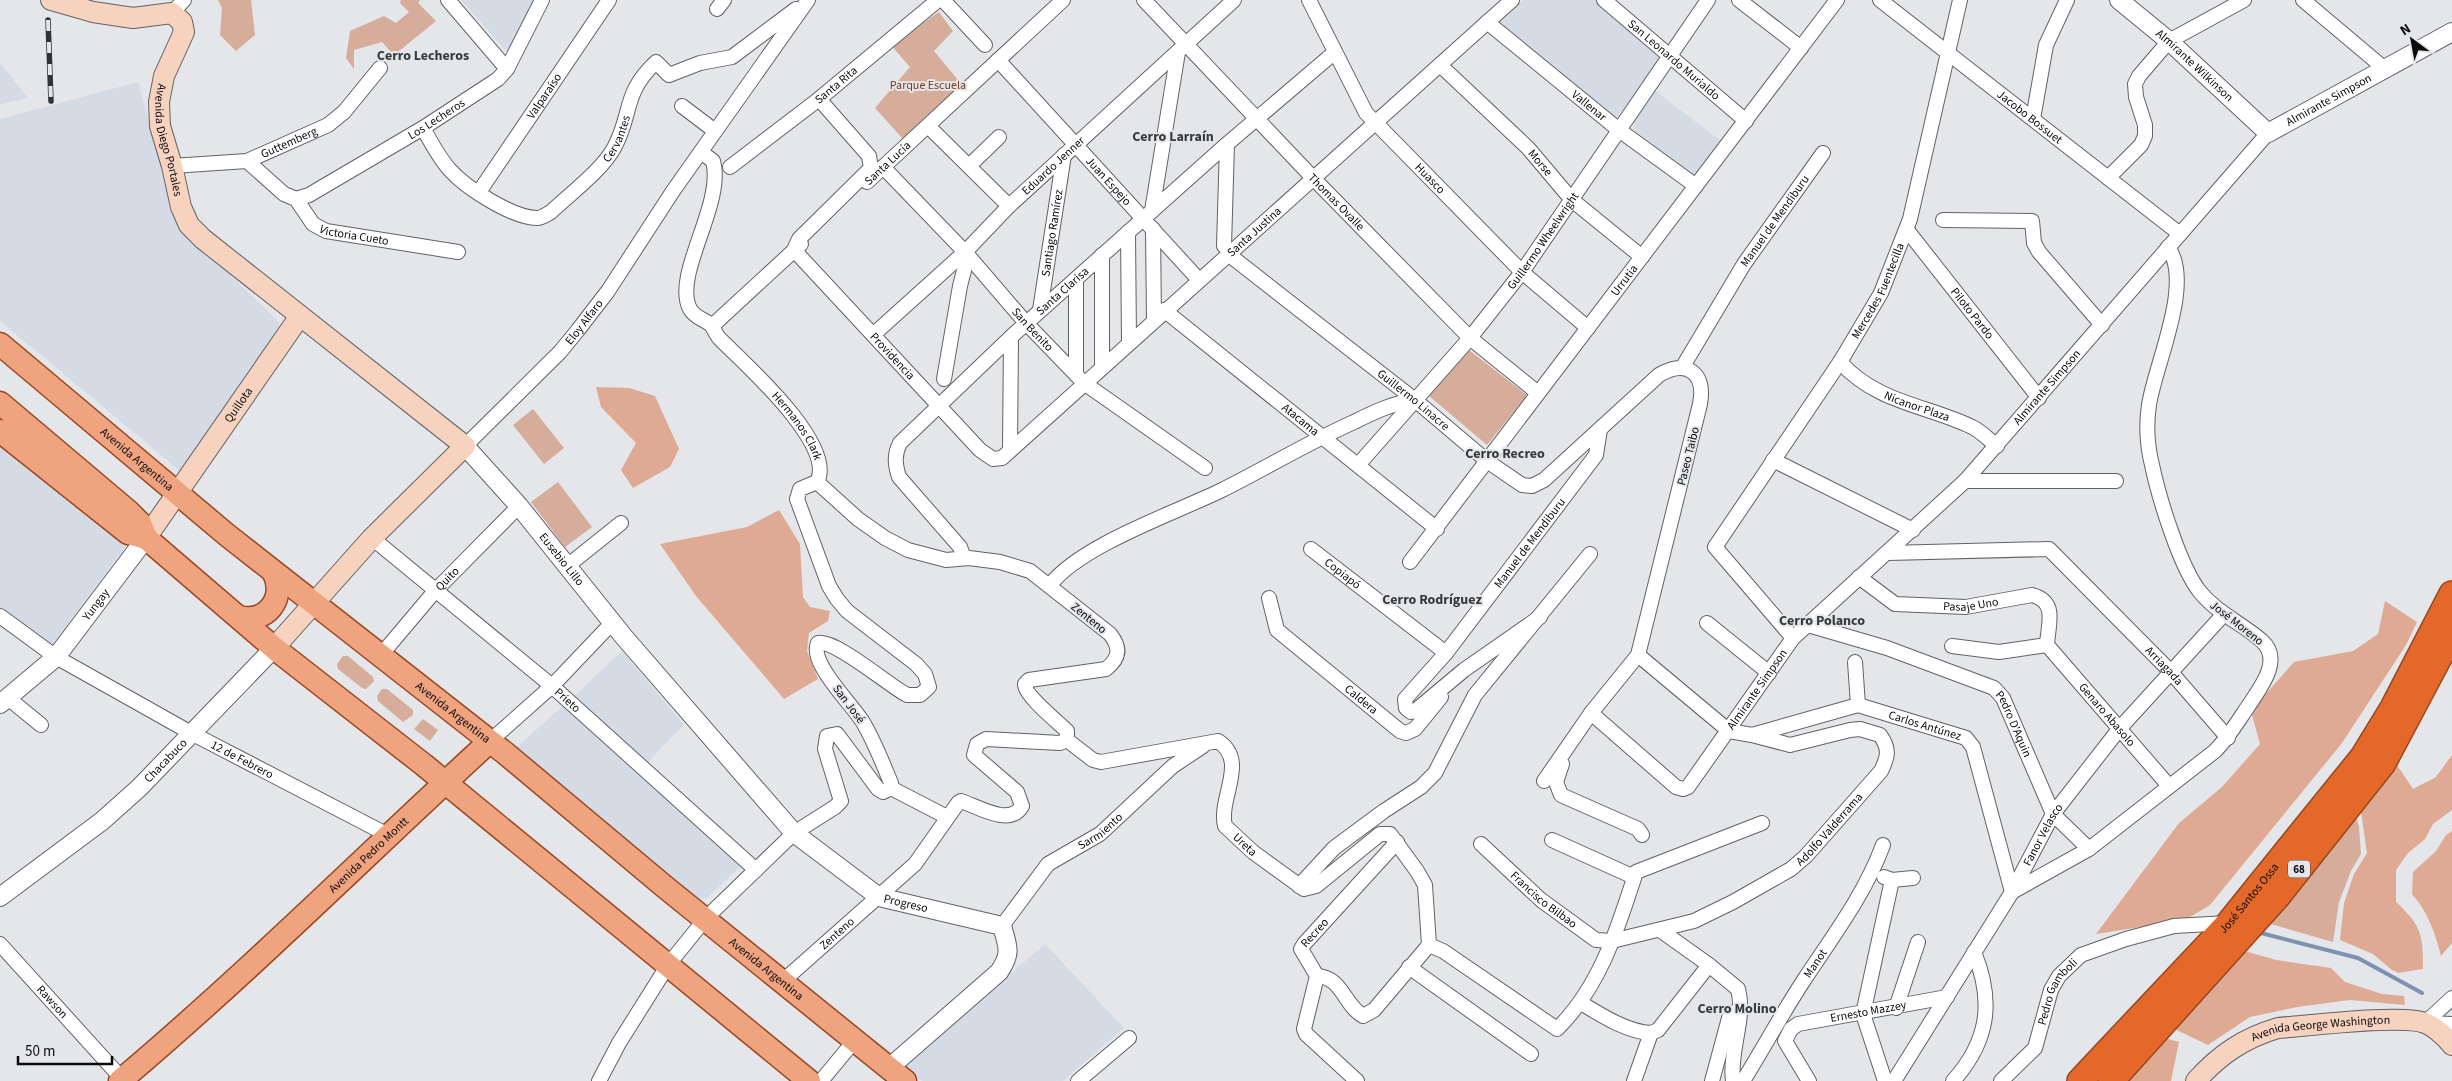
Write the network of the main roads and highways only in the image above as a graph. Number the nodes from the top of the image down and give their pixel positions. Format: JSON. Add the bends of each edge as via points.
{"nodes":[{"id":1,"x":51,"y":0,"type":"edge"},
{"id":2,"x":178,"y":7,"type":"edge"},
{"id":3,"x":300,"y":316,"type":"junction"},
{"id":4,"x":0,"y":344,"type":"edge"},
{"id":5,"x":0,"y":403,"type":"edge"},
{"id":6,"x":0,"y":431,"type":"edge"},
{"id":7,"x":465,"y":446,"type":"joint"},
{"id":8,"x":179,"y":493,"type":"junction"},
{"id":9,"x":146,"y":538,"type":"junction"},
{"id":10,"x":274,"y":573,"type":"junction"},
{"id":11,"x":2452,"y":594,"type":"edge"},
{"id":12,"x":313,"y":604,"type":"junction"},
{"id":13,"x":238,"y":617,"type":"junction"},
{"id":14,"x":2452,"y":633,"type":"edge"},
{"id":15,"x":274,"y":648,"type":"junction"},
{"id":16,"x":489,"y":742,"type":"junction"},
{"id":17,"x":445,"y":783,"type":"junction"},
{"id":18,"x":2452,"y":1045,"type":"edge"},
{"id":19,"x":897,"y":1074,"type":"edge"},
{"id":20,"x":122,"y":1080,"type":"edge"},
{"id":21,"x":809,"y":1081,"type":"edge"},
{"id":22,"x":2080,"y":1081,"type":"edge"},
{"id":23,"x":2111,"y":1081,"type":"edge"},
{"id":24,"x":2196,"y":1081,"type":"edge"}],
"edges":[{"from":1,"to":2,"type":"main road","name":"Avenida Diego Portales","via":[[93,12],[133,18]]},
{"from":2,"to":3,"type":"main road","name":"Avenida Diego Portales","via":[[184,32],[164,76],[159,102],[160,126],[181,207],[189,225],[203,239]]},
{"from":3,"to":7,"type":"main road","name":"Eusebio Lillo"},
{"from":3,"to":8,"type":"main road","name":"Quillota"},
{"from":4,"to":8,"type":"main road","name":"Avenida Argentina"},
{"from":5,"to":9,"type":"main road","via":[[129,512],[140,523]]},
{"from":6,"to":9,"type":"main road","via":[[128,533]]},
{"from":7,"to":12,"type":"main road","name":"Eloy Alfaro","via":[[372,538]]},
{"from":8,"to":9,"type":"main road","name":"Yungay"},
{"from":8,"to":10,"type":"main road","name":"Avenida Argentina"},
{"from":9,"to":13,"type":"main road"},
{"from":10,"to":12,"type":"main road","name":"Avenida Argentina"},
{"from":10,"to":13,"type":"main road","via":[[278,586],[273,606],[258,617]]},
{"from":11,"to":22,"type":"highway","name":"José Santos Ossa","number":"68","via":[[2393,708],[2363,758],[2229,923]]},
{"from":12,"to":15,"type":"main road","name":"Chacabuco"},
{"from":12,"to":16,"type":"main road","name":"Avenida Argentina"},
{"from":13,"to":15,"type":"main road"},
{"from":14,"to":23,"type":"highway","name":"José Santos Ossa","number":"68","via":[[2383,763],[2276,898]]},
{"from":15,"to":17,"type":"main road"},
{"from":16,"to":17,"type":"main road","name":"Avenida Pedro Montt"},
{"from":16,"to":19,"type":"main road","name":"Avenida Argentina"},
{"from":17,"to":20,"type":"main road","name":"Avenida Pedro Montt","via":[[246,970]]},
{"from":17,"to":21,"type":"main road"},
{"from":18,"to":24,"type":"main road","name":"Avenida George Washington","via":[[2425,1023],[2401,1020],[2278,1028],[2230,1048]]}]}
